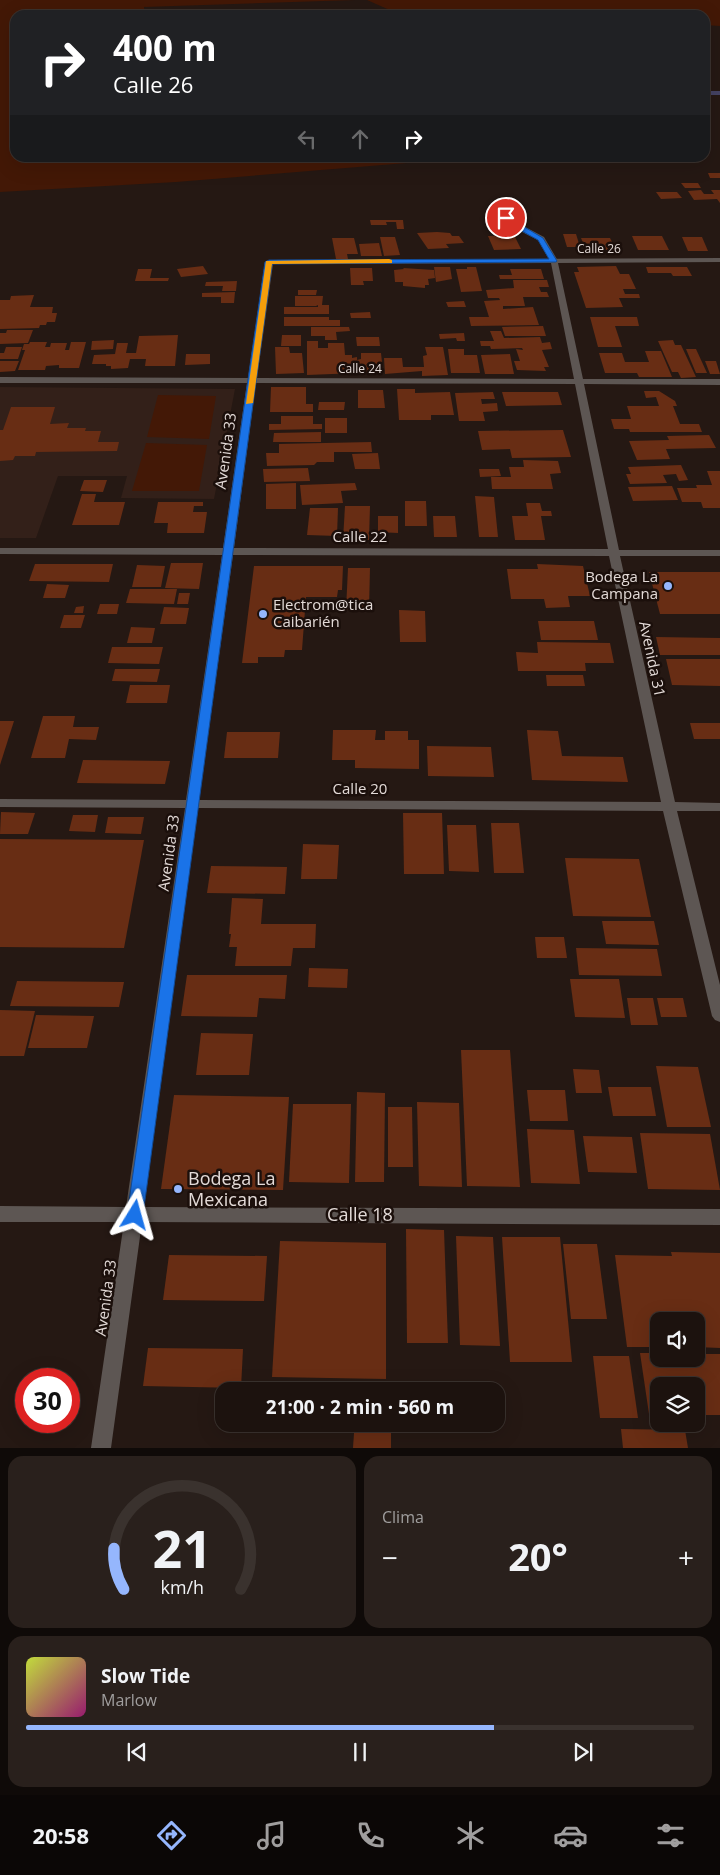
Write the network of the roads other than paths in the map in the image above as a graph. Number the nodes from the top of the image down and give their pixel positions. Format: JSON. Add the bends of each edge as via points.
{"nodes":[{"id":1,"x":503,"y":211,"type":"dead end"},
{"id":2,"x":720,"y":260,"type":"edge"},
{"id":3,"x":554,"y":261,"type":"junction"},
{"id":4,"x":269,"y":262,"type":"joint"},
{"id":5,"x":0,"y":380,"type":"edge"},
{"id":6,"x":252,"y":382,"type":"junction"},
{"id":7,"x":580,"y":382,"type":"junction"},
{"id":8,"x":720,"y":382,"type":"edge"},
{"id":9,"x":0,"y":551,"type":"edge"},
{"id":10,"x":228,"y":552,"type":"junction"},
{"id":11,"x":614,"y":553,"type":"junction"},
{"id":12,"x":720,"y":553,"type":"edge"},
{"id":13,"x":0,"y":803,"type":"edge"},
{"id":14,"x":192,"y":805,"type":"junction"},
{"id":15,"x":669,"y":807,"type":"junction"},
{"id":16,"x":720,"y":807,"type":"edge"},
{"id":17,"x":720,"y":1016,"type":"edge"},
{"id":18,"x":0,"y":1214,"type":"edge"},
{"id":19,"x":135,"y":1215,"type":"junction"},
{"id":20,"x":720,"y":1217,"type":"edge"},
{"id":21,"x":102,"y":1448,"type":"edge"}],
"edges":[{"from":1,"to":3,"type":"street","name":"Avenida 31","via":[[511,223],[541,239]]},
{"from":2,"to":3,"type":"street","name":"Calle 26"},
{"from":3,"to":4,"type":"street","name":"Calle 26"},
{"from":3,"to":7,"type":"street","name":"Avenida 31"},
{"from":4,"to":6,"type":"street","name":"Avenida 33"},
{"from":5,"to":6,"type":"street","name":"Calle 24"},
{"from":6,"to":7,"type":"street","name":"Calle 24"},
{"from":6,"to":10,"type":"street","name":"Avenida 33"},
{"from":7,"to":8,"type":"street","name":"Calle 24"},
{"from":7,"to":11,"type":"street","name":"Avenida 31"},
{"from":9,"to":10,"type":"street","name":"Calle 22"},
{"from":10,"to":11,"type":"street","name":"Calle 22"},
{"from":10,"to":14,"type":"street","name":"Avenida 33"},
{"from":11,"to":12,"type":"street","name":"Calle 22"},
{"from":11,"to":15,"type":"street","name":"Avenida 31"},
{"from":13,"to":14,"type":"street","name":"Calle 20"},
{"from":14,"to":15,"type":"street","name":"Calle 20"},
{"from":14,"to":19,"type":"street","name":"Avenida 33"},
{"from":15,"to":16,"type":"street","name":"Calle 20"},
{"from":15,"to":17,"type":"street","name":"Avenida 31"},
{"from":18,"to":19,"type":"street","name":"Calle 18"},
{"from":19,"to":20,"type":"street","name":"Calle 18"},
{"from":19,"to":21,"type":"street","name":"Avenida 33"}]}
